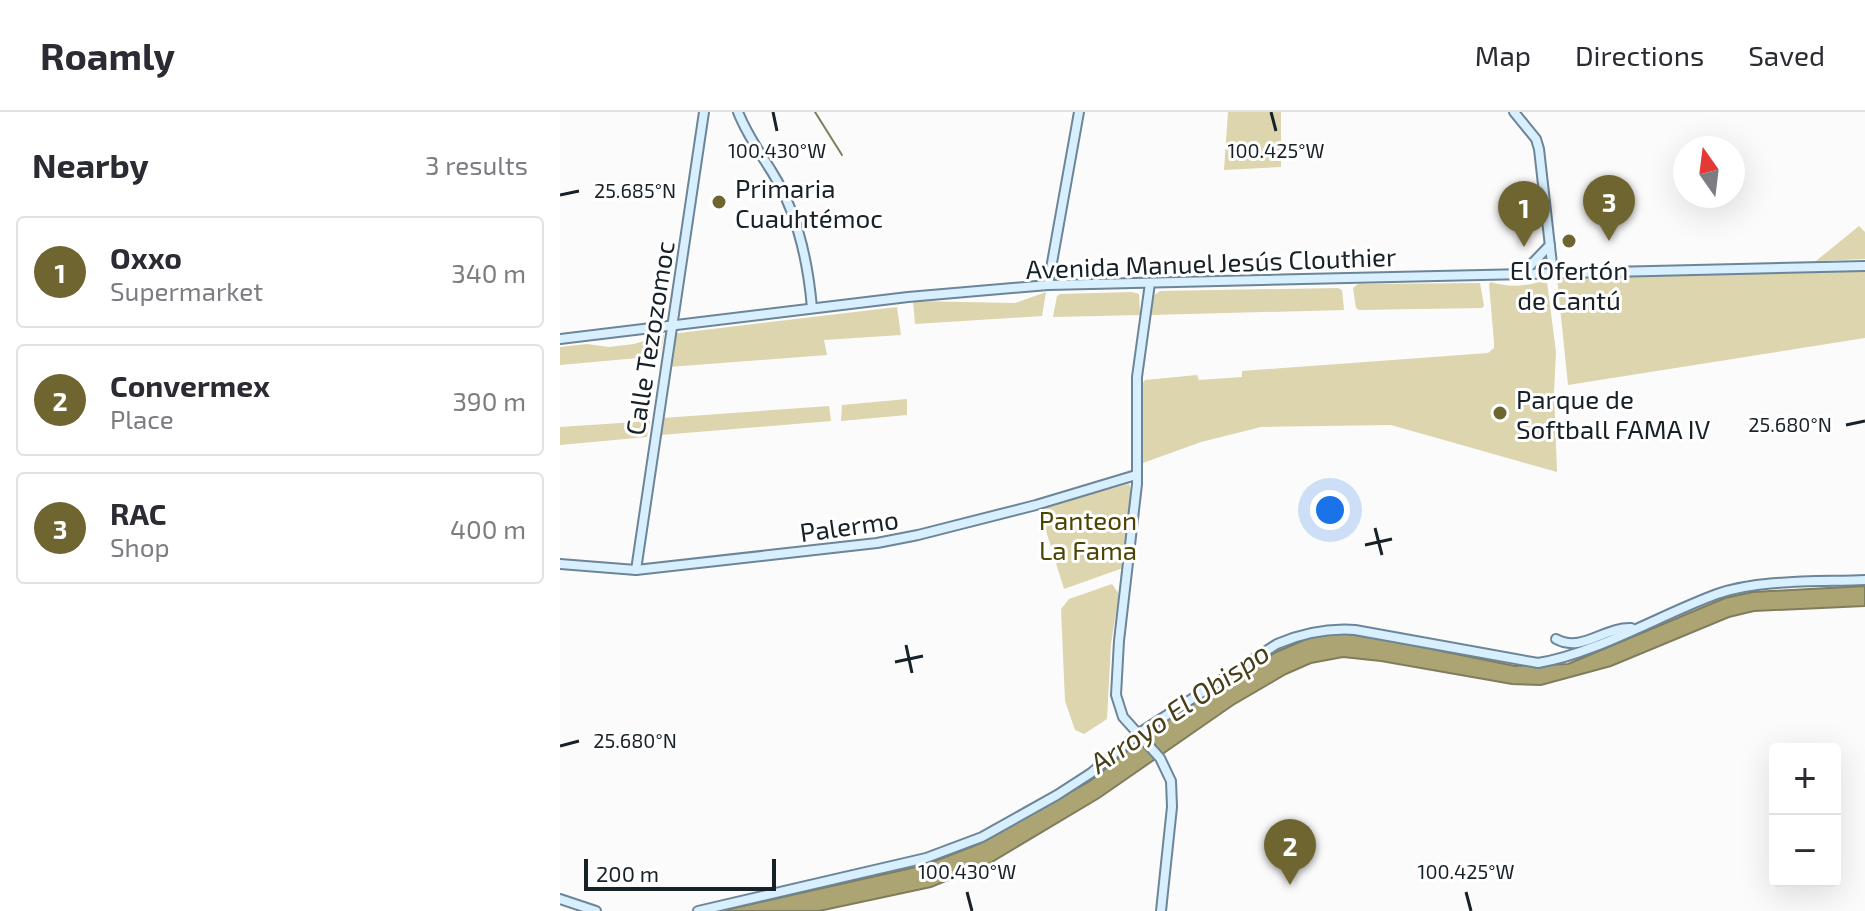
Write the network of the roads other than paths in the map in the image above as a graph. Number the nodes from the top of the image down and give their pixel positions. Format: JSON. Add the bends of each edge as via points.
{"nodes":[{"id":1,"x":704,"y":112,"type":"edge"},
{"id":2,"x":738,"y":112,"type":"edge"},
{"id":3,"x":1079,"y":112,"type":"edge"},
{"id":4,"x":1514,"y":112,"type":"edge"},
{"id":5,"x":1550,"y":245,"type":"junction"},
{"id":6,"x":1865,"y":266,"type":"edge"},
{"id":7,"x":1553,"y":273,"type":"junction"},
{"id":8,"x":1521,"y":275,"type":"junction"},
{"id":9,"x":1150,"y":283,"type":"junction"},
{"id":10,"x":1048,"y":285,"type":"junction"},
{"id":11,"x":812,"y":308,"type":"junction"},
{"id":12,"x":671,"y":325,"type":"junction"},
{"id":13,"x":560,"y":339,"type":"edge"},
{"id":14,"x":1136,"y":475,"type":"junction"},
{"id":15,"x":560,"y":564,"type":"edge"},
{"id":16,"x":636,"y":570,"type":"junction"},
{"id":17,"x":1865,"y":580,"type":"edge"},
{"id":18,"x":1635,"y":628,"type":"junction"},
{"id":19,"x":1556,"y":639,"type":"dead end"},
{"id":20,"x":1140,"y":734,"type":"junction"},
{"id":21,"x":560,"y":899,"type":"edge"},
{"id":22,"x":596,"y":911,"type":"edge"},
{"id":23,"x":698,"y":911,"type":"edge"},
{"id":24,"x":1161,"y":911,"type":"edge"}],
"edges":[{"from":1,"to":12,"type":"street","name":"Calle Tezozomoc"},
{"from":2,"to":11,"type":"street","via":[[793,218],[807,260]]},
{"from":3,"to":10,"type":"street"},
{"from":4,"to":5,"type":"street","via":[[1536,139]]},
{"from":5,"to":7,"type":"street"},
{"from":5,"to":8,"type":"street"},
{"from":6,"to":7,"type":"street","name":"Avenida Manuel Jesús Clouthier"},
{"from":7,"to":8,"type":"street","name":"Avenida Manuel Jesús Clouthier"},
{"from":8,"to":9,"type":"street","name":"Avenida Manuel Jesús Clouthier"},
{"from":9,"to":10,"type":"street","name":"Avenida Manuel Jesús Clouthier"},
{"from":9,"to":14,"type":"street","via":[[1137,377]]},
{"from":10,"to":11,"type":"street","name":"Avenida Manuel Jesús Clouthier"},
{"from":11,"to":12,"type":"street","name":"Avenida Manuel Jesús Clouthier"},
{"from":12,"to":13,"type":"street","name":"Avenida Manuel Jesús Clouthier"},
{"from":12,"to":16,"type":"street","name":"Calle Tezozomoc"},
{"from":14,"to":16,"type":"street","name":"Palermo","via":[[904,538]]},
{"from":14,"to":20,"type":"street","via":[[1116,695],[1123,717]]},
{"from":15,"to":16,"type":"street","name":"Palermo"},
{"from":17,"to":18,"type":"street","via":[[1719,593]]},
{"from":18,"to":19,"type":"street","via":[[1615,629],[1575,644]]},
{"from":18,"to":20,"type":"street","via":[[1538,663],[1376,633],[1312,632],[1277,644]]},
{"from":20,"to":23,"type":"street","via":[[1080,780],[963,846]]},
{"from":20,"to":24,"type":"street","via":[[1169,773],[1173,791]]},
{"from":21,"to":22,"type":"street"}]}
